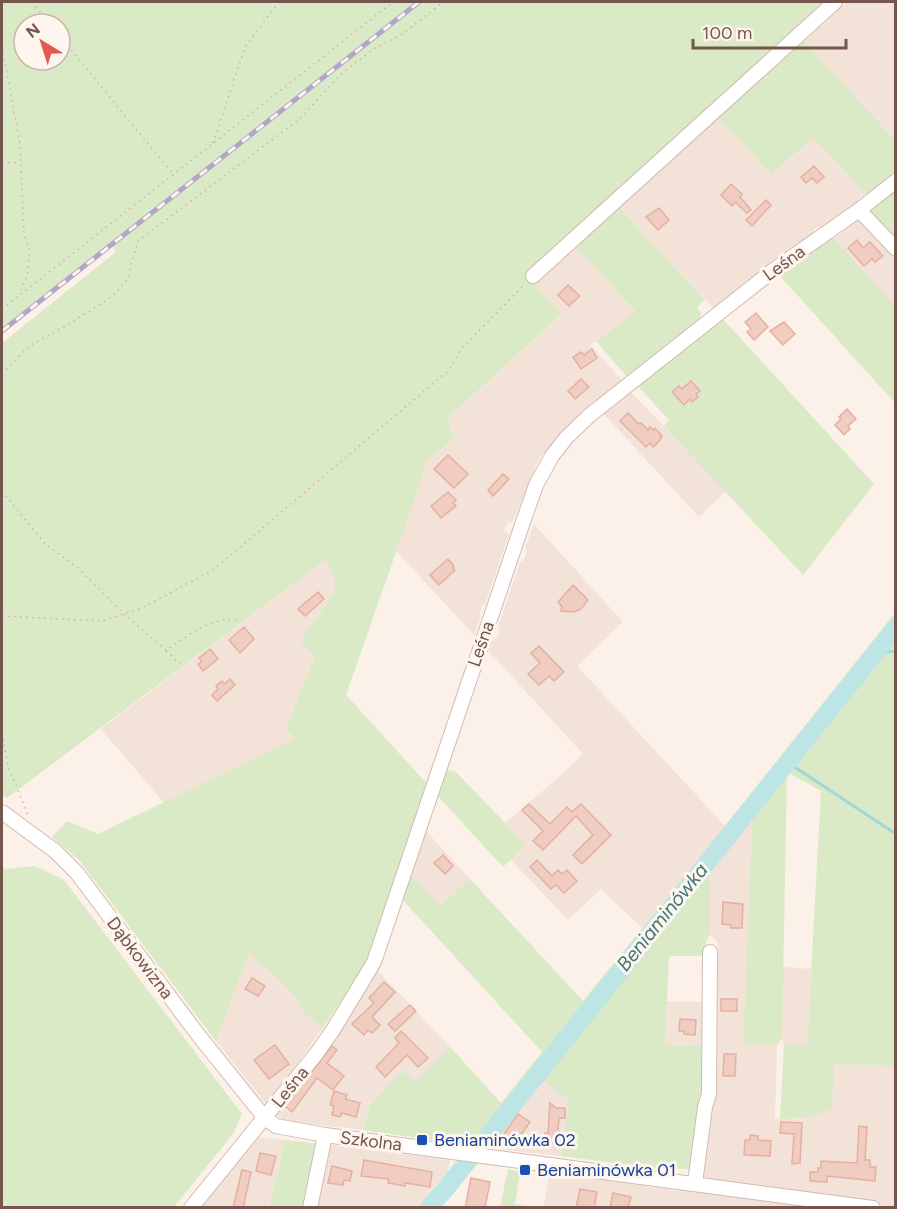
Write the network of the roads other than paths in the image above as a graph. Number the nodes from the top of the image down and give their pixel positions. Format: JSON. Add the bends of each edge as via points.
{"nodes":[{"id":1,"x":835,"y":2,"type":"edge"},
{"id":2,"x":896,"y":181,"type":"edge"},
{"id":3,"x":859,"y":210,"type":"junction"},
{"id":4,"x":896,"y":249,"type":"edge"},
{"id":5,"x":533,"y":276,"type":"road end"},
{"id":6,"x":2,"y":812,"type":"edge"},
{"id":7,"x":710,"y":952,"type":"dead end"},
{"id":8,"x":265,"y":1118,"type":"junction"},
{"id":9,"x":325,"y":1135,"type":"junction"},
{"id":10,"x":695,"y":1183,"type":"junction"},
{"id":11,"x":191,"y":1208,"type":"edge"},
{"id":12,"x":310,"y":1208,"type":"edge"},
{"id":13,"x":873,"y":1208,"type":"edge"}],
"edges":[{"from":1,"to":5,"type":"street"},
{"from":2,"to":3,"type":"street","name":"Leśna"},
{"from":3,"to":4,"type":"street"},
{"from":3,"to":8,"type":"street","name":"Leśna","via":[[692,333],[590,415],[552,456],[536,485],[374,962],[333,1030]]},
{"from":6,"to":8,"type":"street","name":"Dąbkowizna","via":[[55,851],[77,873]]},
{"from":7,"to":10,"type":"street","via":[[710,1094]]},
{"from":8,"to":9,"type":"street","name":"Szkolna","via":[[276,1126]]},
{"from":8,"to":11,"type":"street","name":"Leśna"},
{"from":9,"to":10,"type":"street","name":"Szkolna","via":[[485,1155],[507,1162]]},
{"from":9,"to":12,"type":"street"},
{"from":10,"to":13,"type":"street","name":"Szkolna"}]}
